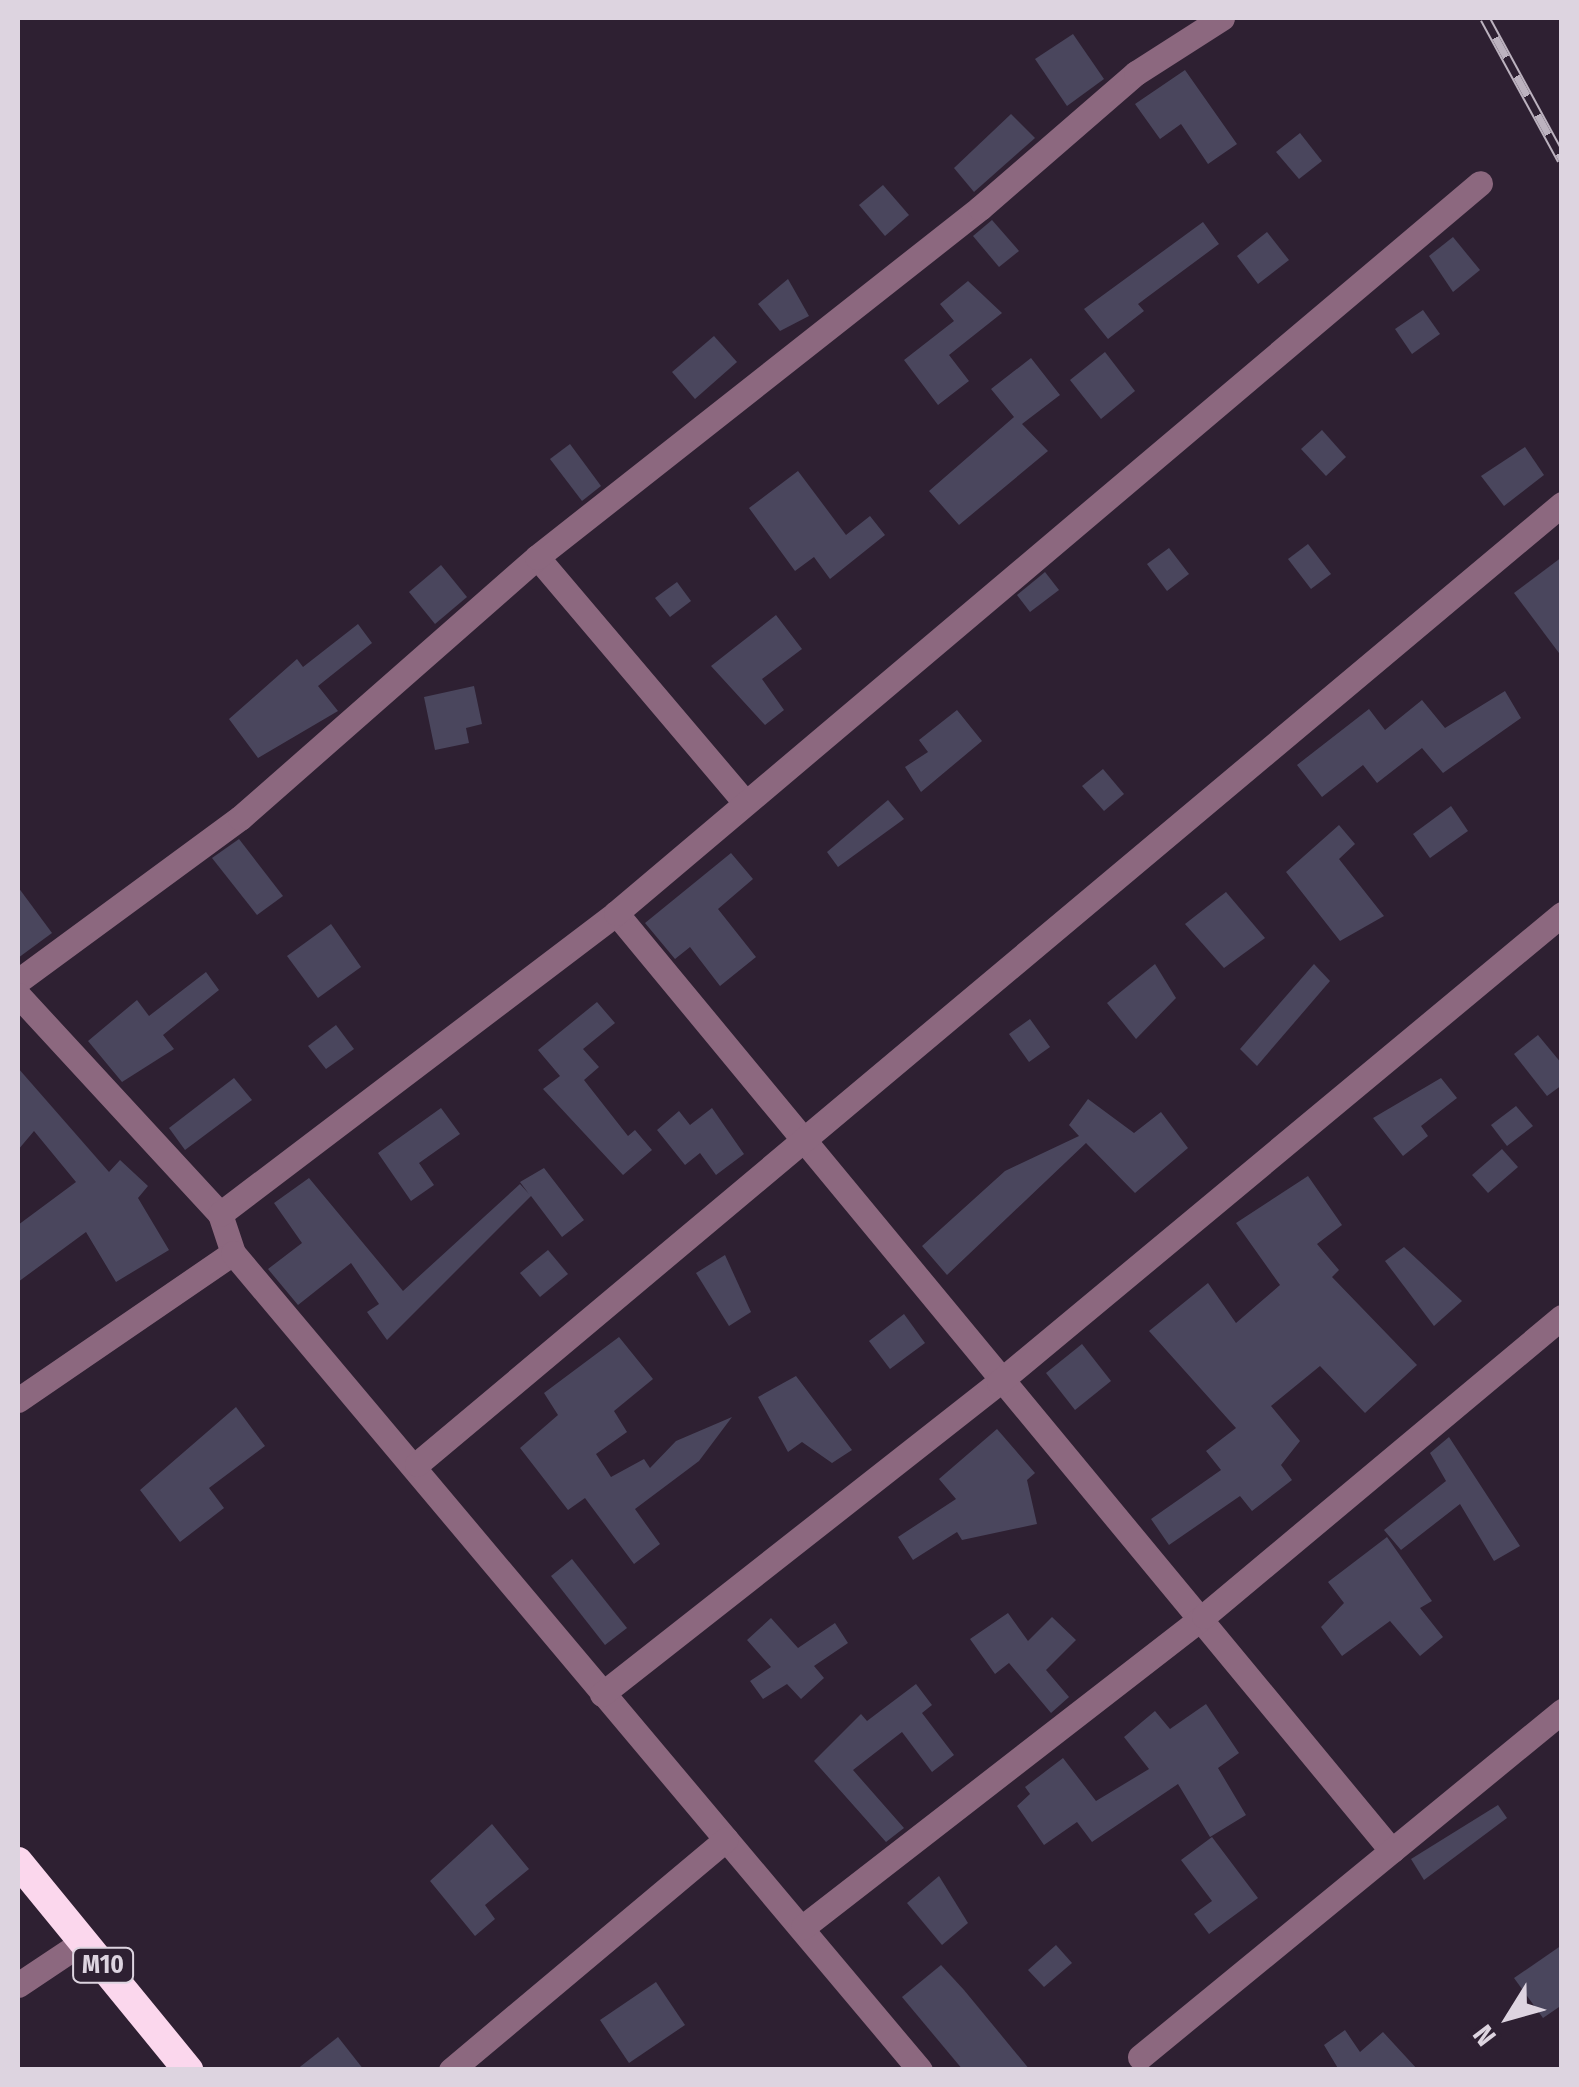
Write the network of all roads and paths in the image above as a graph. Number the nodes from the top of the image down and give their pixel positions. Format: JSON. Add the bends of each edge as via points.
{"nodes":[{"id":1,"x":1222,"y":18,"type":"edge"},
{"id":2,"x":1480,"y":183,"type":"dead end"},
{"id":3,"x":1562,"y":504,"type":"edge"},
{"id":4,"x":538,"y":557,"type":"junction"},
{"id":5,"x":746,"y":802,"type":"junction"},
{"id":6,"x":616,"y":913,"type":"junction"},
{"id":7,"x":1562,"y":914,"type":"edge"},
{"id":8,"x":18,"y":981,"type":"edge"},
{"id":9,"x":18,"y":995,"type":"edge"},
{"id":10,"x":807,"y":1137,"type":"junction"},
{"id":11,"x":220,"y":1214,"type":"junction"},
{"id":12,"x":233,"y":1252,"type":"junction"},
{"id":13,"x":1562,"y":1317,"type":"edge"},
{"id":14,"x":1000,"y":1382,"type":"junction"},
{"id":15,"x":18,"y":1400,"type":"edge"},
{"id":16,"x":417,"y":1464,"type":"junction"},
{"id":17,"x":1204,"y":1616,"type":"junction"},
{"id":18,"x":602,"y":1694,"type":"junction"},
{"id":19,"x":1562,"y":1711,"type":"edge"},
{"id":20,"x":726,"y":1839,"type":"junction"},
{"id":21,"x":1392,"y":1851,"type":"junction"},
{"id":22,"x":18,"y":1862,"type":"edge"},
{"id":23,"x":803,"y":1927,"type":"junction"},
{"id":24,"x":84,"y":1942,"type":"junction"},
{"id":25,"x":18,"y":1985,"type":"edge"},
{"id":26,"x":1139,"y":2065,"type":"edge"},
{"id":27,"x":188,"y":2070,"type":"edge"},
{"id":28,"x":451,"y":2070,"type":"edge"},
{"id":29,"x":920,"y":2070,"type":"edge"}],
"edges":[{"from":1,"to":4,"type":"street","via":[[1136,72],[980,208]]},
{"from":2,"to":5,"type":"street"},
{"from":3,"to":10,"type":"street"},
{"from":4,"to":5,"type":"street"},
{"from":4,"to":8,"type":"street","via":[[240,818]]},
{"from":5,"to":6,"type":"street"},
{"from":6,"to":10,"type":"street"},
{"from":6,"to":11,"type":"street"},
{"from":7,"to":14,"type":"street"},
{"from":9,"to":11,"type":"street"},
{"from":10,"to":14,"type":"street"},
{"from":10,"to":16,"type":"street"},
{"from":11,"to":12,"type":"street"},
{"from":12,"to":15,"type":"street"},
{"from":12,"to":16,"type":"street"},
{"from":13,"to":17,"type":"street"},
{"from":14,"to":17,"type":"street"},
{"from":14,"to":18,"type":"street"},
{"from":16,"to":18,"type":"street"},
{"from":17,"to":21,"type":"street"},
{"from":17,"to":23,"type":"street"},
{"from":18,"to":20,"type":"street"},
{"from":19,"to":21,"type":"street"},
{"from":20,"to":23,"type":"street"},
{"from":20,"to":28,"type":"street"},
{"from":21,"to":26,"type":"street"},
{"from":22,"to":24,"type":"highway","number":"M10"},
{"from":23,"to":29,"type":"street"},
{"from":24,"to":25,"type":"street"},
{"from":24,"to":27,"type":"highway","number":"M10"}]}
